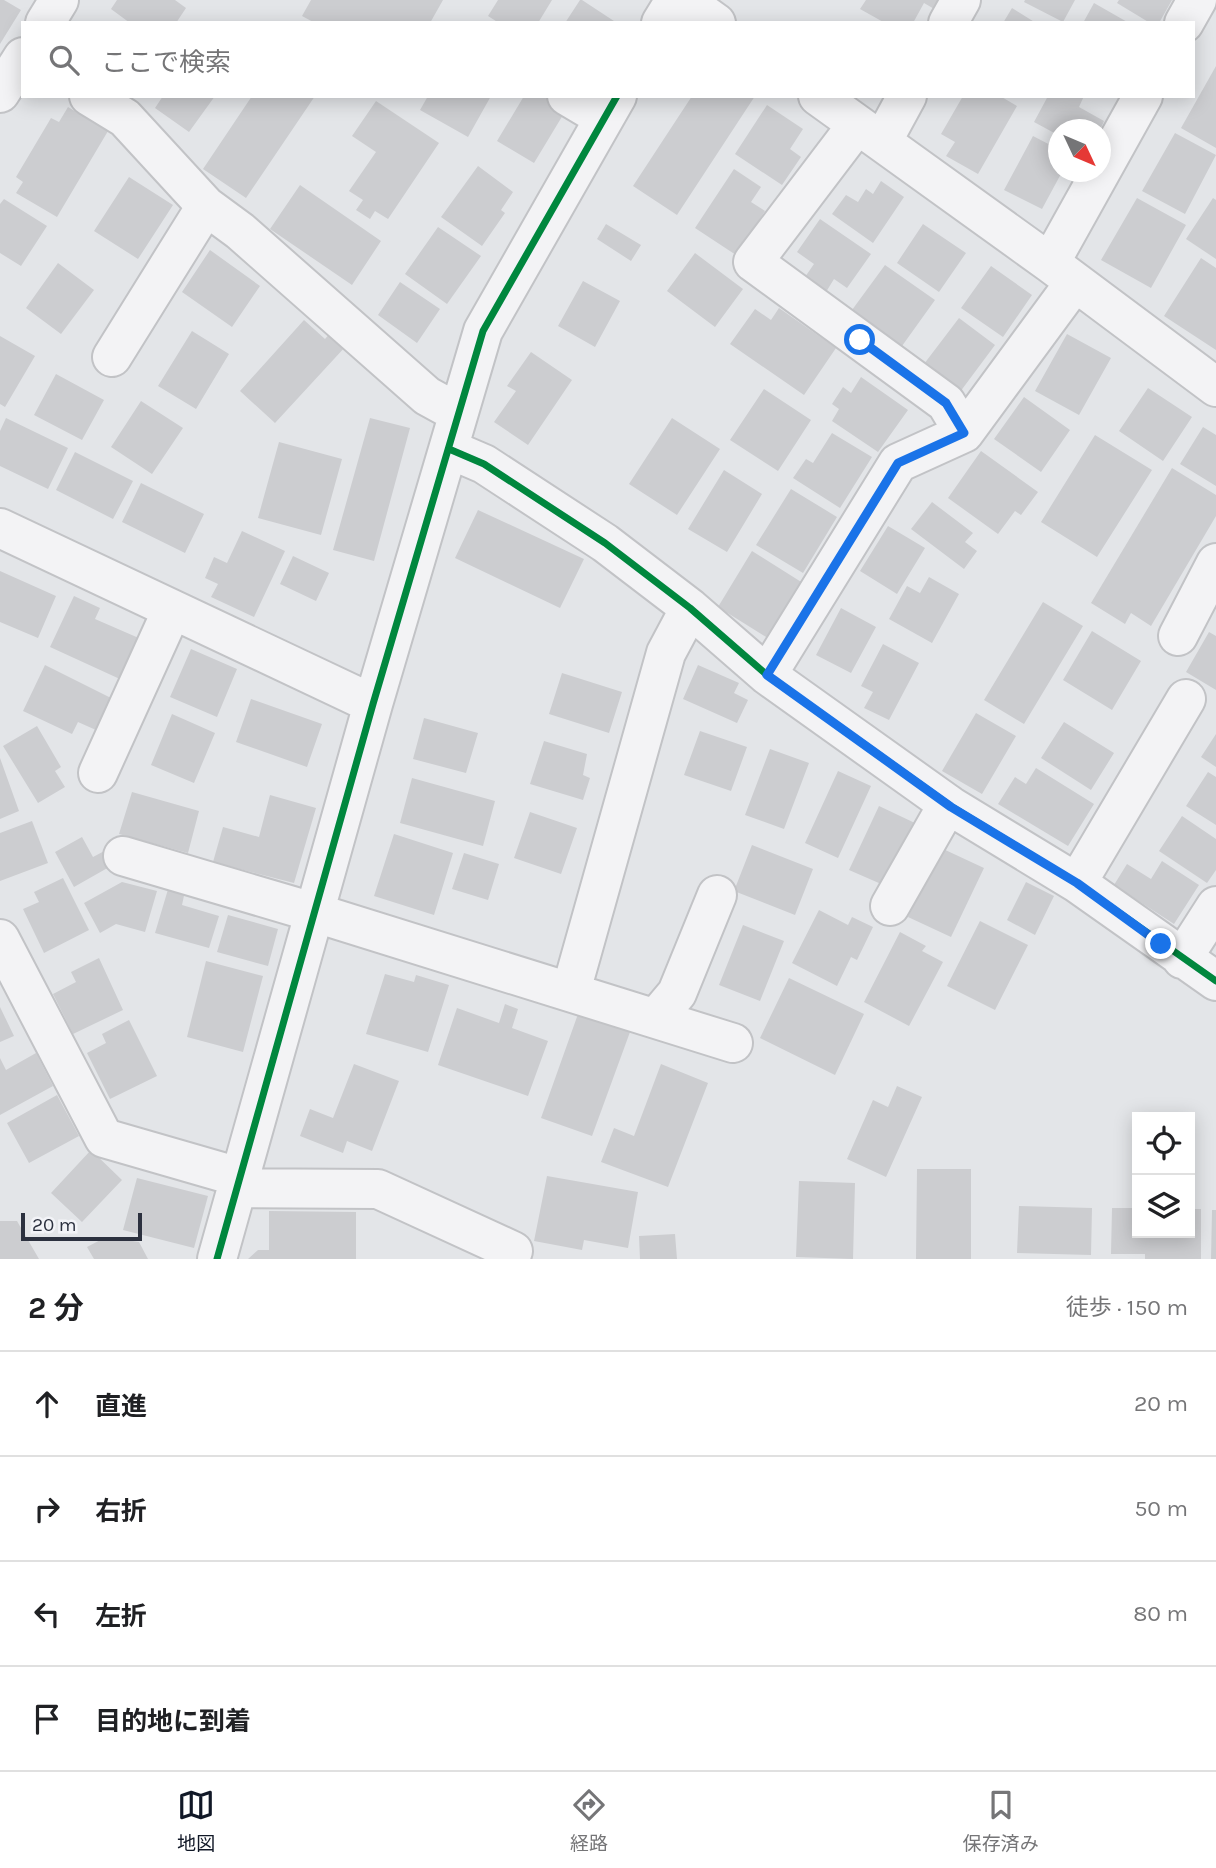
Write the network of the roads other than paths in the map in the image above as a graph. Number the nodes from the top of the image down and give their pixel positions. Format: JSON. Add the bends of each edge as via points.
{"nodes":[{"id":1,"x":59,"y":0,"type":"edge"},
{"id":2,"x":675,"y":0,"type":"edge"},
{"id":3,"x":684,"y":0,"type":"edge"},
{"id":4,"x":961,"y":0,"type":"edge"},
{"id":5,"x":1197,"y":0,"type":"edge"},
{"id":6,"x":46,"y":21,"type":"edge"},
{"id":7,"x":662,"y":21,"type":"edge"},
{"id":8,"x":713,"y":21,"type":"edge"},
{"id":9,"x":949,"y":21,"type":"edge"},
{"id":10,"x":1185,"y":21,"type":"edge"},
{"id":11,"x":21,"y":60,"type":"edge"},
{"id":12,"x":0,"y":93,"type":"edge"},
{"id":13,"x":92,"y":98,"type":"edge"},
{"id":14,"x":575,"y":98,"type":"edge"},
{"id":15,"x":821,"y":98,"type":"edge"},
{"id":16,"x":905,"y":98,"type":"edge"},
{"id":17,"x":1142,"y":98,"type":"edge"},
{"id":18,"x":610,"y":107,"type":"edge"},
{"id":19,"x":869,"y":134,"type":"junction"},
{"id":20,"x":206,"y":206,"type":"junction"},
{"id":21,"x":1063,"y":272,"type":"junction"},
{"id":22,"x":112,"y":357,"type":"dead end"},
{"id":23,"x":1216,"y":387,"type":"edge"},
{"id":24,"x":453,"y":431,"type":"junction"},
{"id":25,"x":964,"y":433,"type":"junction"},
{"id":26,"x":0,"y":528,"type":"edge"},
{"id":27,"x":1216,"y":563,"type":"edge"},
{"id":28,"x":690,"y":608,"type":"junction"},
{"id":29,"x":172,"y":610,"type":"junction"},
{"id":30,"x":1178,"y":636,"type":"dead end"},
{"id":31,"x":767,"y":675,"type":"junction"},
{"id":32,"x":1186,"y":699,"type":"dead end"},
{"id":33,"x":373,"y":704,"type":"junction"},
{"id":34,"x":98,"y":773,"type":"dead end"},
{"id":35,"x":948,"y":804,"type":"junction"},
{"id":36,"x":122,"y":856,"type":"dead end"},
{"id":37,"x":1077,"y":883,"type":"junction"},
{"id":38,"x":717,"y":895,"type":"dead end"},
{"id":39,"x":890,"y":906,"type":"dead end"},
{"id":40,"x":1216,"y":906,"type":"edge"},
{"id":41,"x":316,"y":913,"type":"junction"},
{"id":42,"x":0,"y":939,"type":"edge"},
{"id":43,"x":1182,"y":959,"type":"junction"},
{"id":44,"x":1216,"y":981,"type":"edge"},
{"id":45,"x":571,"y":991,"type":"junction"},
{"id":46,"x":656,"y":1018,"type":"junction"},
{"id":47,"x":733,"y":1043,"type":"dead end"},
{"id":48,"x":238,"y":1182,"type":"junction"},
{"id":49,"x":513,"y":1251,"type":"dead end"},
{"id":50,"x":217,"y":1259,"type":"edge"}],
"edges":[{"from":1,"to":6,"type":"street"},
{"from":2,"to":7,"type":"street"},
{"from":3,"to":8,"type":"street"},
{"from":4,"to":9,"type":"street"},
{"from":5,"to":10,"type":"street"},
{"from":11,"to":12,"type":"street"},
{"from":13,"to":20,"type":"street","via":[[125,118]]},
{"from":14,"to":18,"type":"street"},
{"from":15,"to":19,"type":"street"},
{"from":16,"to":19,"type":"street"},
{"from":17,"to":21,"type":"street"},
{"from":18,"to":24,"type":"street","via":[[484,331]]},
{"from":19,"to":21,"type":"street"},
{"from":19,"to":25,"type":"street","via":[[753,262],[946,403]]},
{"from":20,"to":22,"type":"street"},
{"from":20,"to":24,"type":"street","via":[[240,230],[426,396]]},
{"from":21,"to":23,"type":"street"},
{"from":21,"to":25,"type":"street"},
{"from":24,"to":28,"type":"street","via":[[484,464],[605,542]]},
{"from":24,"to":33,"type":"street"},
{"from":25,"to":31,"type":"street","via":[[898,463]]},
{"from":26,"to":29,"type":"street"},
{"from":27,"to":30,"type":"street"},
{"from":28,"to":31,"type":"street"},
{"from":28,"to":45,"type":"street","via":[[666,653]]},
{"from":29,"to":33,"type":"street"},
{"from":29,"to":34,"type":"street"},
{"from":31,"to":35,"type":"street"},
{"from":32,"to":37,"type":"street"},
{"from":33,"to":41,"type":"street"},
{"from":35,"to":37,"type":"street"},
{"from":35,"to":39,"type":"street"},
{"from":36,"to":41,"type":"street"},
{"from":37,"to":43,"type":"street"},
{"from":38,"to":46,"type":"street","via":[[677,993]]},
{"from":40,"to":43,"type":"street"},
{"from":41,"to":45,"type":"street"},
{"from":41,"to":48,"type":"street"},
{"from":42,"to":48,"type":"street","via":[[104,1138]]},
{"from":43,"to":44,"type":"street"},
{"from":45,"to":46,"type":"street"},
{"from":46,"to":47,"type":"street"},
{"from":48,"to":49,"type":"street","via":[[377,1189]]},
{"from":48,"to":50,"type":"street"}]}
